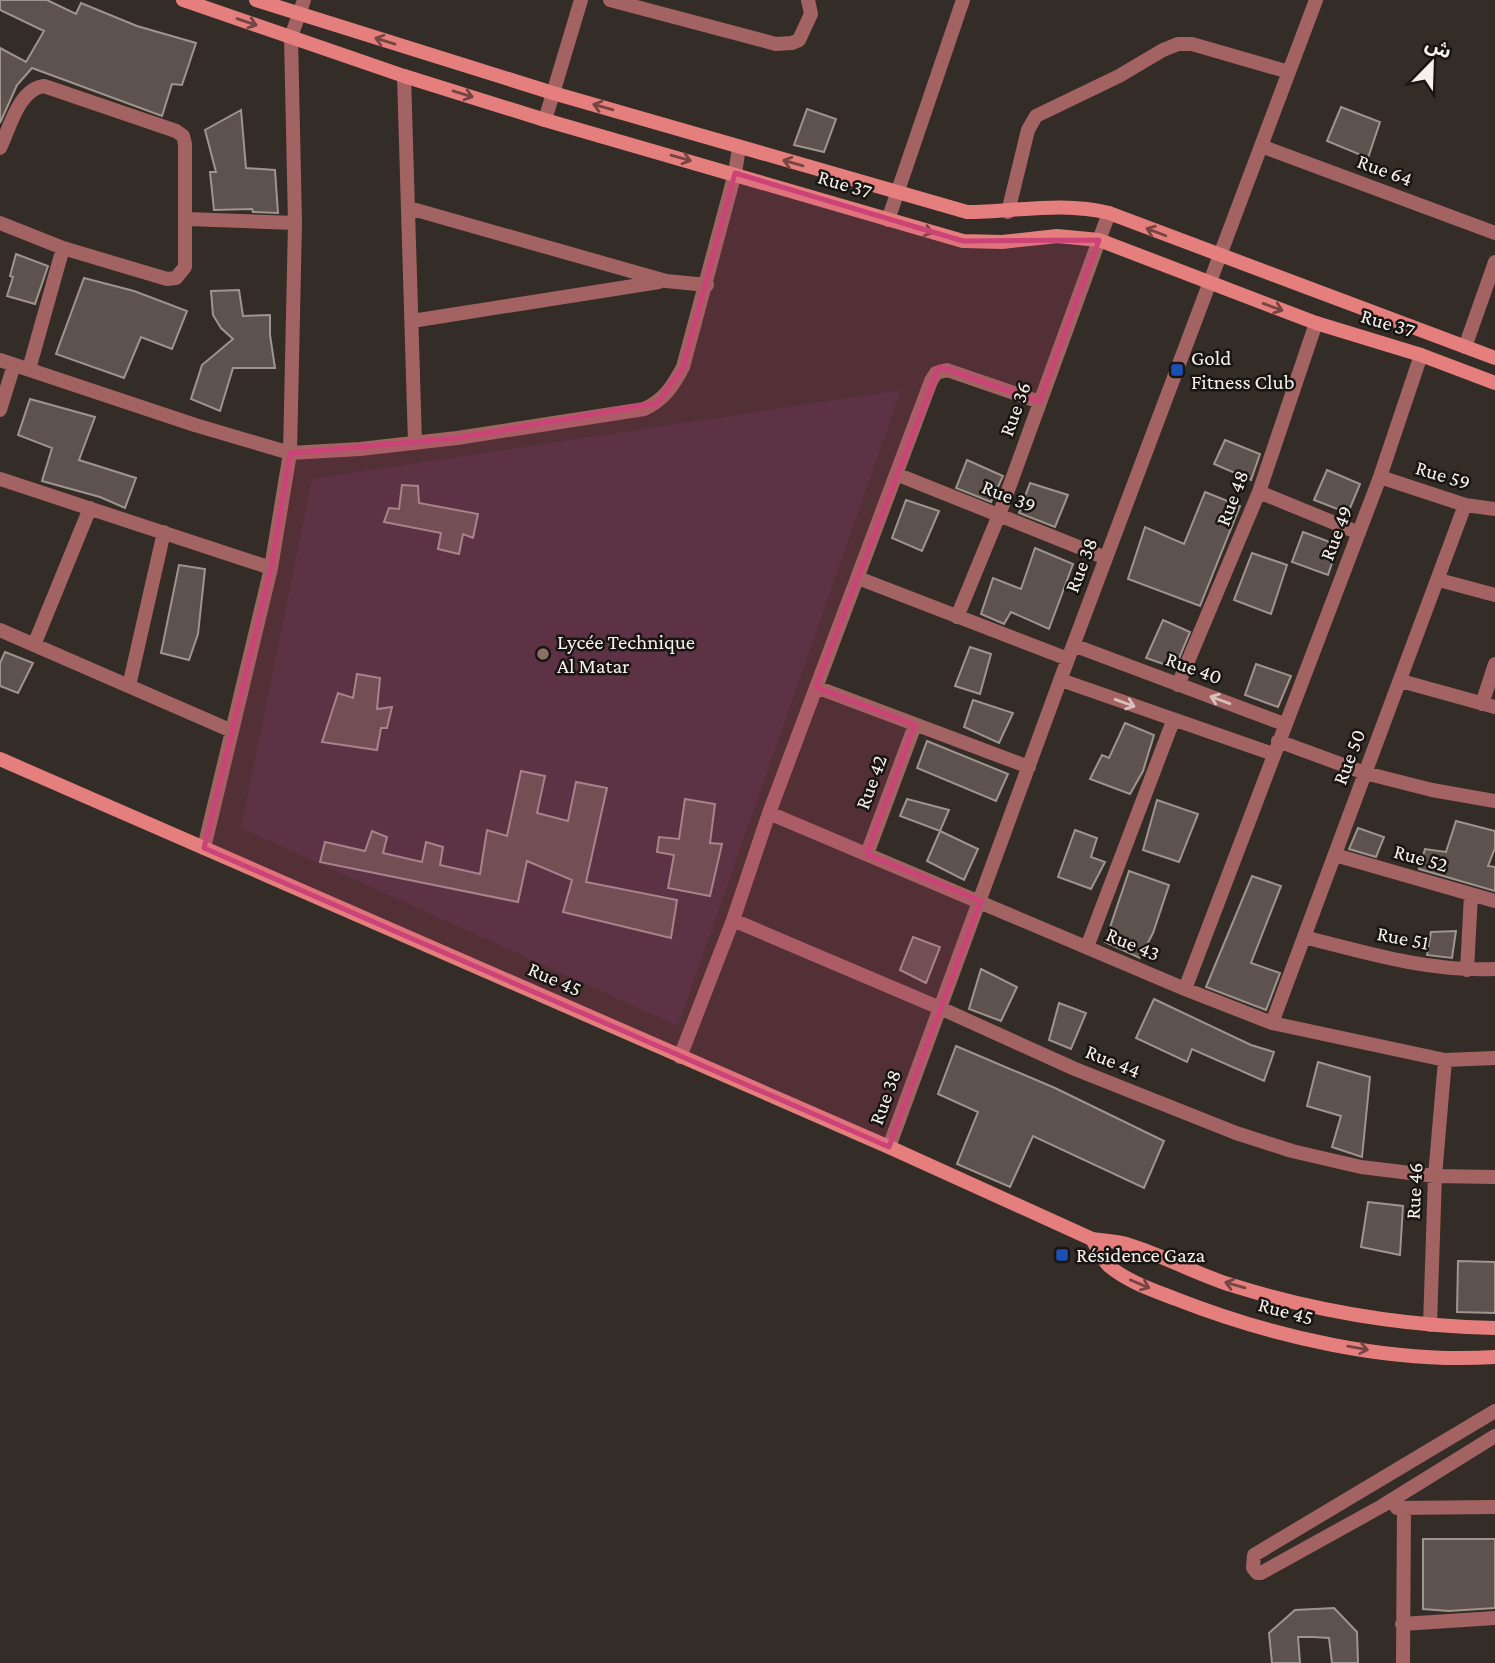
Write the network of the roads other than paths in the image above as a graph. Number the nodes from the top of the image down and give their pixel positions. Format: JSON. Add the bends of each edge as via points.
{"nodes":[{"id":1,"x":183,"y":0,"type":"edge"},
{"id":2,"x":256,"y":0,"type":"edge"},
{"id":3,"x":304,"y":0,"type":"edge"},
{"id":4,"x":581,"y":0,"type":"edge"},
{"id":5,"x":610,"y":0,"type":"edge"},
{"id":6,"x":808,"y":0,"type":"edge"},
{"id":7,"x":963,"y":0,"type":"edge"},
{"id":8,"x":1316,"y":0,"type":"edge"},
{"id":9,"x":299,"y":15,"type":"junction"},
{"id":10,"x":291,"y":37,"type":"junction"},
{"id":11,"x":1289,"y":72,"type":"junction"},
{"id":12,"x":404,"y":76,"type":"junction"},
{"id":13,"x":553,"y":93,"type":"junction"},
{"id":14,"x":545,"y":120,"type":"junction"},
{"id":15,"x":1261,"y":146,"type":"junction"},
{"id":16,"x":0,"y":148,"type":"edge"},
{"id":17,"x":739,"y":148,"type":"junction"},
{"id":18,"x":735,"y":173,"type":"junction"},
{"id":19,"x":898,"y":192,"type":"junction"},
{"id":20,"x":409,"y":208,"type":"junction"},
{"id":21,"x":1008,"y":212,"type":"junction"},
{"id":22,"x":1109,"y":213,"type":"junction"},
{"id":23,"x":187,"y":219,"type":"junction"},
{"id":24,"x":888,"y":220,"type":"junction"},
{"id":25,"x":0,"y":223,"type":"edge"},
{"id":26,"x":295,"y":223,"type":"junction"},
{"id":27,"x":1495,"y":233,"type":"edge"},
{"id":28,"x":1099,"y":240,"type":"junction"},
{"id":29,"x":63,"y":248,"type":"junction"},
{"id":30,"x":1220,"y":256,"type":"junction"},
{"id":31,"x":1495,"y":262,"type":"edge"},
{"id":32,"x":666,"y":281,"type":"junction"},
{"id":33,"x":1209,"y":283,"type":"junction"},
{"id":34,"x":707,"y":285,"type":"junction"},
{"id":35,"x":412,"y":321,"type":"junction"},
{"id":36,"x":1316,"y":323,"type":"junction"},
{"id":37,"x":1465,"y":347,"type":"junction"},
{"id":38,"x":1420,"y":355,"type":"junction"},
{"id":39,"x":1495,"y":358,"type":"edge"},
{"id":40,"x":7,"y":362,"type":"edge"},
{"id":41,"x":29,"y":369,"type":"junction"},
{"id":42,"x":1495,"y":383,"type":"edge"},
{"id":43,"x":1040,"y":402,"type":"junction"},
{"id":44,"x":0,"y":410,"type":"edge"},
{"id":45,"x":415,"y":443,"type":"junction"},
{"id":46,"x":290,"y":453,"type":"junction"},
{"id":47,"x":896,"y":474,"type":"junction"},
{"id":48,"x":1381,"y":477,"type":"junction"},
{"id":49,"x":0,"y":479,"type":"edge"},
{"id":50,"x":1259,"y":492,"type":"junction"},
{"id":51,"x":1465,"y":505,"type":"junction"},
{"id":52,"x":90,"y":508,"type":"junction"},
{"id":53,"x":1495,"y":509,"type":"edge"},
{"id":54,"x":999,"y":515,"type":"junction"},
{"id":55,"x":164,"y":532,"type":"junction"},
{"id":56,"x":1359,"y":533,"type":"junction"},
{"id":57,"x":1106,"y":558,"type":"junction"},
{"id":58,"x":271,"y":568,"type":"junction"},
{"id":59,"x":858,"y":578,"type":"junction"},
{"id":60,"x":1439,"y":580,"type":"junction"},
{"id":61,"x":1495,"y":595,"type":"edge"},
{"id":62,"x":957,"y":617,"type":"junction"},
{"id":63,"x":0,"y":630,"type":"edge"},
{"id":64,"x":34,"y":645,"type":"junction"},
{"id":65,"x":1070,"y":652,"type":"junction"},
{"id":66,"x":1495,"y":664,"type":"edge"},
{"id":67,"x":1061,"y":680,"type":"junction"},
{"id":68,"x":1401,"y":681,"type":"junction"},
{"id":69,"x":1178,"y":685,"type":"junction"},
{"id":70,"x":129,"y":686,"type":"junction"},
{"id":71,"x":816,"y":687,"type":"junction"},
{"id":72,"x":1489,"y":705,"type":"edge"},
{"id":73,"x":1173,"y":721,"type":"junction"},
{"id":74,"x":1284,"y":724,"type":"junction"},
{"id":75,"x":915,"y":725,"type":"junction"},
{"id":76,"x":232,"y":731,"type":"junction"},
{"id":77,"x":1276,"y":748,"type":"junction"},
{"id":78,"x":0,"y":759,"type":"edge"},
{"id":79,"x":1029,"y":767,"type":"junction"},
{"id":80,"x":1365,"y":773,"type":"junction"},
{"id":81,"x":1495,"y":801,"type":"edge"},
{"id":82,"x":769,"y":813,"type":"junction"},
{"id":83,"x":204,"y":848,"type":"junction"},
{"id":84,"x":867,"y":854,"type":"junction"},
{"id":85,"x":1335,"y":855,"type":"junction"},
{"id":86,"x":1471,"y":895,"type":"junction"},
{"id":87,"x":981,"y":901,"type":"junction"},
{"id":88,"x":1495,"y":901,"type":"edge"},
{"id":89,"x":733,"y":920,"type":"junction"},
{"id":90,"x":1304,"y":937,"type":"junction"},
{"id":91,"x":1087,"y":947,"type":"junction"},
{"id":92,"x":1495,"y":969,"type":"edge"},
{"id":93,"x":1467,"y":970,"type":"junction"},
{"id":94,"x":1185,"y":989,"type":"junction"},
{"id":95,"x":940,"y":1008,"type":"junction"},
{"id":96,"x":1272,"y":1023,"type":"junction"},
{"id":97,"x":680,"y":1057,"type":"junction"},
{"id":98,"x":1495,"y":1058,"type":"edge"},
{"id":99,"x":1445,"y":1060,"type":"junction"},
{"id":100,"x":889,"y":1147,"type":"junction"},
{"id":101,"x":1435,"y":1176,"type":"junction"},
{"id":102,"x":1495,"y":1177,"type":"edge"},
{"id":103,"x":1092,"y":1239,"type":"junction"},
{"id":104,"x":1430,"y":1325,"type":"junction"},
{"id":105,"x":1495,"y":1328,"type":"edge"},
{"id":106,"x":1495,"y":1357,"type":"edge"},
{"id":107,"x":1495,"y":1411,"type":"edge"},
{"id":108,"x":1495,"y":1436,"type":"edge"},
{"id":109,"x":1354,"y":1494,"type":"junction"},
{"id":110,"x":1382,"y":1506,"type":"junction"},
{"id":111,"x":1495,"y":1507,"type":"edge"},
{"id":112,"x":1404,"y":1508,"type":"junction"},
{"id":113,"x":1367,"y":1514,"type":"junction"},
{"id":114,"x":1495,"y":1618,"type":"edge"},
{"id":115,"x":1402,"y":1624,"type":"junction"},
{"id":116,"x":1403,"y":1663,"type":"edge"}],
"edges":[{"from":1,"to":10,"type":"street","name":"Rue 37","one_way":true},
{"from":2,"to":9,"type":"street","name":"Rue 37"},
{"from":3,"to":9,"type":"street"},
{"from":4,"to":13,"type":"street"},
{"from":5,"to":6,"type":"street","via":[[776,44],[799,40],[811,14]]},
{"from":7,"to":19,"type":"street"},
{"from":8,"to":11,"type":"street","name":"Rue 38"},
{"from":9,"to":10,"type":"street"},
{"from":13,"to":9,"type":"street","name":"Rue 37","one_way":true},
{"from":10,"to":12,"type":"street","name":"Rue 37"},
{"from":10,"to":26,"type":"street"},
{"from":11,"to":15,"type":"street","name":"Rue 38"},
{"from":11,"to":21,"type":"street","via":[[1192,44],[1163,50],[1036,116],[1028,130]]},
{"from":12,"to":14,"type":"street","name":"Rue 37","one_way":true},
{"from":12,"to":20,"type":"street"},
{"from":13,"to":14,"type":"street"},
{"from":17,"to":13,"type":"street","name":"Rue 37","one_way":true},
{"from":14,"to":18,"type":"street","name":"Rue 37","one_way":true},
{"from":15,"to":27,"type":"street","name":"Rue 64"},
{"from":15,"to":30,"type":"street","name":"Rue 38"},
{"from":16,"to":23,"type":"street","via":[[25,95],[44,86],[176,131],[186,144]]},
{"from":17,"to":18,"type":"street"},
{"from":19,"to":17,"type":"street","name":"Rue 37","one_way":true},
{"from":18,"to":24,"type":"street","name":"Rue 37"},
{"from":18,"to":34,"type":"street"},
{"from":19,"to":21,"type":"street","name":"Rue 37","via":[[967,212]]},
{"from":19,"to":24,"type":"street"},
{"from":20,"to":32,"type":"street"},
{"from":20,"to":35,"type":"street"},
{"from":21,"to":22,"type":"street","name":"Rue 37","via":[[1064,206]]},
{"from":22,"to":28,"type":"street","name":"Rue 36"},
{"from":30,"to":22,"type":"street","name":"Rue 37","one_way":true},
{"from":23,"to":26,"type":"street"},
{"from":23,"to":29,"type":"street","via":[[185,267],[176,278]]},
{"from":24,"to":28,"type":"street","name":"Rue 37","one_way":true,"via":[[963,241],[1057,236]]},
{"from":25,"to":29,"type":"street"},
{"from":26,"to":46,"type":"street"},
{"from":28,"to":33,"type":"street","name":"Rue 37"},
{"from":28,"to":43,"type":"street","name":"Rue 36"},
{"from":29,"to":41,"type":"street"},
{"from":30,"to":33,"type":"street","name":"Rue 38"},
{"from":30,"to":37,"type":"street","name":"Rue 37"},
{"from":31,"to":37,"type":"street"},
{"from":32,"to":34,"type":"street"},
{"from":32,"to":35,"type":"street"},
{"from":33,"to":36,"type":"street","name":"Rue 37","one_way":true},
{"from":33,"to":57,"type":"street","name":"Rue 38"},
{"from":34,"to":45,"type":"street","via":[[683,367],[657,403],[644,409]]},
{"from":35,"to":45,"type":"street"},
{"from":36,"to":38,"type":"street","name":"Rue 37"},
{"from":36,"to":50,"type":"street","name":"Rue 48"},
{"from":37,"to":39,"type":"street","name":"Rue 37"},
{"from":38,"to":42,"type":"street","name":"Rue 37"},
{"from":38,"to":48,"type":"street","name":"Rue 49"},
{"from":40,"to":41,"type":"street"},
{"from":40,"to":44,"type":"street"},
{"from":41,"to":46,"type":"street"},
{"from":43,"to":47,"type":"street","via":[[940,370],[931,381]]},
{"from":43,"to":54,"type":"street","name":"Rue 36"},
{"from":45,"to":46,"type":"street"},
{"from":46,"to":58,"type":"street"},
{"from":47,"to":54,"type":"street","name":"Rue 39"},
{"from":47,"to":59,"type":"street"},
{"from":48,"to":51,"type":"street","name":"Rue 59"},
{"from":48,"to":56,"type":"street","name":"Rue 49"},
{"from":49,"to":52,"type":"street"},
{"from":50,"to":56,"type":"street"},
{"from":50,"to":69,"type":"street","name":"Rue 48"},
{"from":51,"to":53,"type":"street","name":"Rue 59"},
{"from":51,"to":60,"type":"street","name":"Rue 50"},
{"from":52,"to":55,"type":"street"},
{"from":52,"to":64,"type":"street"},
{"from":54,"to":57,"type":"street","name":"Rue 39"},
{"from":54,"to":62,"type":"street","name":"Rue 36"},
{"from":55,"to":58,"type":"street"},
{"from":55,"to":70,"type":"street"},
{"from":56,"to":74,"type":"street","name":"Rue 49"},
{"from":57,"to":65,"type":"street","name":"Rue 38"},
{"from":58,"to":76,"type":"street"},
{"from":59,"to":62,"type":"street","name":"Rue 40"},
{"from":59,"to":71,"type":"street"},
{"from":60,"to":61,"type":"street"},
{"from":60,"to":68,"type":"street","name":"Rue 50"},
{"from":62,"to":65,"type":"street","name":"Rue 40"},
{"from":63,"to":64,"type":"street"},
{"from":64,"to":70,"type":"street"},
{"from":65,"to":67,"type":"street","name":"Rue 38"},
{"from":65,"to":69,"type":"street","name":"Rue 40"},
{"from":66,"to":72,"type":"street"},
{"from":67,"to":73,"type":"street","one_way":true},
{"from":67,"to":79,"type":"street","name":"Rue 38"},
{"from":68,"to":72,"type":"street"},
{"from":68,"to":80,"type":"street","name":"Rue 50"},
{"from":74,"to":69,"type":"street","name":"Rue 40","one_way":true},
{"from":70,"to":76,"type":"street"},
{"from":71,"to":75,"type":"street"},
{"from":71,"to":82,"type":"street"},
{"from":73,"to":77,"type":"street"},
{"from":73,"to":91,"type":"street"},
{"from":74,"to":77,"type":"street"},
{"from":75,"to":79,"type":"street"},
{"from":75,"to":84,"type":"street","name":"Rue 42"},
{"from":76,"to":83,"type":"street"},
{"from":77,"to":80,"type":"street"},
{"from":77,"to":94,"type":"street"},
{"from":78,"to":83,"type":"street","name":"Rue 45"},
{"from":79,"to":87,"type":"street","name":"Rue 38"},
{"from":80,"to":81,"type":"street"},
{"from":80,"to":85,"type":"street","name":"Rue 50"},
{"from":82,"to":84,"type":"street","name":"Rue 43"},
{"from":82,"to":89,"type":"street"},
{"from":83,"to":97,"type":"street","name":"Rue 45"},
{"from":84,"to":87,"type":"street","name":"Rue 43"},
{"from":85,"to":86,"type":"street","name":"Rue 52"},
{"from":85,"to":90,"type":"street","name":"Rue 50"},
{"from":86,"to":88,"type":"street","name":"Rue 52"},
{"from":86,"to":93,"type":"street"},
{"from":87,"to":91,"type":"street","name":"Rue 43"},
{"from":87,"to":95,"type":"street","name":"Rue 38"},
{"from":89,"to":95,"type":"street","name":"Rue 44"},
{"from":89,"to":97,"type":"street"},
{"from":90,"to":93,"type":"street","name":"Rue 51","via":[[1405,963]]},
{"from":90,"to":96,"type":"street","name":"Rue 50"},
{"from":91,"to":94,"type":"street","name":"Rue 43"},
{"from":92,"to":93,"type":"street","name":"Rue 51"},
{"from":94,"to":96,"type":"street","name":"Rue 43"},
{"from":95,"to":100,"type":"street","name":"Rue 38"},
{"from":95,"to":101,"type":"street","name":"Rue 44","via":[[1075,1069],[1236,1133],[1361,1167]]},
{"from":96,"to":99,"type":"street","name":"Rue 43"},
{"from":97,"to":100,"type":"street","name":"Rue 45"},
{"from":98,"to":99,"type":"street","name":"Rue 43"},
{"from":99,"to":101,"type":"street","name":"Rue 46"},
{"from":100,"to":103,"type":"street","name":"Rue 45"},
{"from":101,"to":102,"type":"street","name":"Rue 44"},
{"from":101,"to":104,"type":"street","name":"Rue 46"},
{"from":104,"to":103,"type":"street","name":"Rue 45","one_way":true,"via":[[1306,1305],[1227,1283],[1128,1244]]},
{"from":103,"to":106,"type":"street","name":"Rue 45","one_way":true,"via":[[1108,1264],[1132,1281],[1213,1314],[1294,1336],[1387,1353]]},
{"from":104,"to":105,"type":"street","name":"Rue 45"},
{"from":107,"to":109,"type":"street"},
{"from":108,"to":110,"type":"street"},
{"from":109,"to":113,"type":"street"},
{"from":109,"to":113,"type":"street","via":[[1254,1555],[1253,1568],[1261,1573]]},
{"from":110,"to":112,"type":"street"},
{"from":110,"to":113,"type":"street"},
{"from":111,"to":112,"type":"street"},
{"from":112,"to":115,"type":"street"},
{"from":114,"to":115,"type":"street"},
{"from":115,"to":116,"type":"street"}]}
